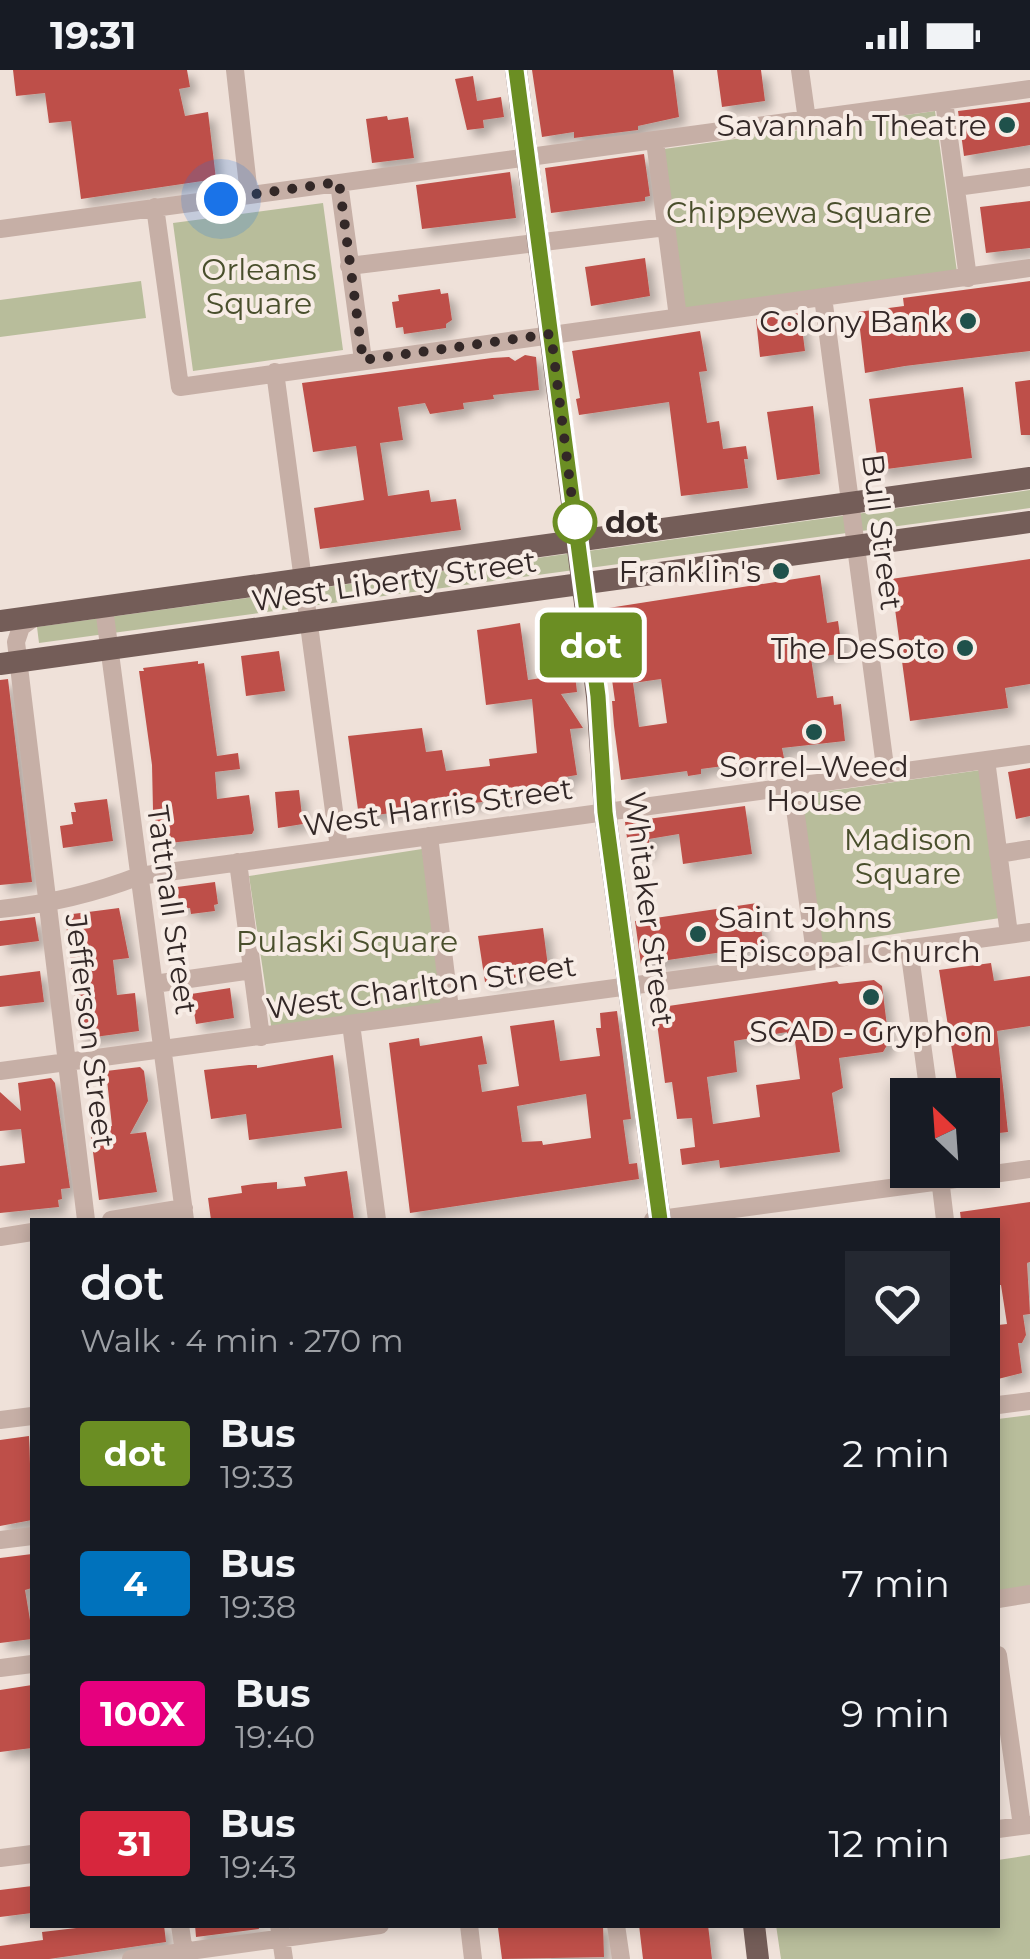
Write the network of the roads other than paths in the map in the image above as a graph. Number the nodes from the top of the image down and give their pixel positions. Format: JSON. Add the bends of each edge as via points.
{"nodes":[{"id":1,"x":235,"y":70,"type":"edge"},
{"id":2,"x":516,"y":70,"type":"edge"},
{"id":3,"x":800,"y":70,"type":"edge"},
{"id":4,"x":1030,"y":89,"type":"edge"},
{"id":5,"x":944,"y":101,"type":"junction"},
{"id":6,"x":807,"y":120,"type":"junction"},
{"id":7,"x":655,"y":140,"type":"junction"},
{"id":8,"x":528,"y":156,"type":"junction"},
{"id":9,"x":1030,"y":177,"type":"edge"},
{"id":10,"x":339,"y":182,"type":"junction"},
{"id":11,"x":956,"y":187,"type":"junction"},
{"id":12,"x":249,"y":195,"type":"junction"},
{"id":13,"x":155,"y":208,"type":"junction"},
{"id":14,"x":666,"y":226,"type":"junction"},
{"id":15,"x":0,"y":230,"type":"edge"},
{"id":16,"x":539,"y":241,"type":"junction"},
{"id":17,"x":349,"y":266,"type":"junction"},
{"id":18,"x":1030,"y":268,"type":"edge"},
{"id":19,"x":968,"y":278,"type":"junction"},
{"id":20,"x":823,"y":297,"type":"junction"},
{"id":21,"x":678,"y":317,"type":"junction"},
{"id":22,"x":551,"y":334,"type":"junction"},
{"id":23,"x":363,"y":360,"type":"junction"},
{"id":24,"x":275,"y":372,"type":"junction"},
{"id":25,"x":1030,"y":478,"type":"edge"},
{"id":26,"x":852,"y":503,"type":"junction"},
{"id":27,"x":1030,"y":522,"type":"edge"},
{"id":28,"x":577,"y":542,"type":"junction"},
{"id":29,"x":856,"y":547,"type":"junction"},
{"id":30,"x":301,"y":580,"type":"junction"},
{"id":31,"x":582,"y":584,"type":"junction"},
{"id":32,"x":104,"y":608,"type":"junction"},
{"id":33,"x":35,"y":617,"type":"junction"},
{"id":34,"x":0,"y":621,"type":"edge"},
{"id":35,"x":308,"y":623,"type":"junction"},
{"id":36,"x":110,"y":650,"type":"junction"},
{"id":37,"x":9,"y":663,"type":"edge"},
{"id":38,"x":1030,"y":754,"type":"edge"},
{"id":39,"x":986,"y":760,"type":"junction"},
{"id":40,"x":886,"y":774,"type":"junction"},
{"id":41,"x":792,"y":787,"type":"junction"},
{"id":42,"x":605,"y":812,"type":"junction"},
{"id":43,"x":429,"y":836,"type":"junction"},
{"id":44,"x":338,"y":848,"type":"junction"},
{"id":45,"x":1030,"y":850,"type":"edge"},
{"id":46,"x":998,"y":854,"type":"junction"},
{"id":47,"x":238,"y":862,"type":"junction"},
{"id":48,"x":139,"y":876,"type":"junction"},
{"id":49,"x":46,"y":904,"type":"junction"},
{"id":50,"x":0,"y":910,"type":"edge"},
{"id":51,"x":1030,"y":932,"type":"edge"},
{"id":52,"x":1009,"y":934,"type":"junction"},
{"id":53,"x":909,"y":948,"type":"junction"},
{"id":54,"x":816,"y":960,"type":"junction"},
{"id":55,"x":252,"y":970,"type":"junction"},
{"id":56,"x":154,"y":984,"type":"junction"},
{"id":57,"x":628,"y":986,"type":"junction"},
{"id":58,"x":450,"y":1009,"type":"junction"},
{"id":59,"x":351,"y":1024,"type":"junction"},
{"id":60,"x":261,"y":1036,"type":"junction"},
{"id":61,"x":163,"y":1050,"type":"junction"},
{"id":62,"x":65,"y":1063,"type":"junction"},
{"id":63,"x":0,"y":1071,"type":"edge"},
{"id":64,"x":928,"y":1078,"type":"edge"},
{"id":65,"x":1030,"y":1169,"type":"edge"},
{"id":66,"x":1000,"y":1171,"type":"edge"},
{"id":67,"x":890,"y":1184,"type":"edge"},
{"id":68,"x":941,"y":1188,"type":"edge"},
{"id":69,"x":185,"y":1214,"type":"edge"},
{"id":70,"x":86,"y":1218,"type":"edge"},
{"id":71,"x":136,"y":1218,"type":"edge"},
{"id":72,"x":377,"y":1218,"type":"edge"},
{"id":73,"x":658,"y":1218,"type":"edge"},
{"id":74,"x":671,"y":1218,"type":"edge"},
{"id":75,"x":945,"y":1218,"type":"edge"},
{"id":76,"x":30,"y":1232,"type":"edge"},
{"id":77,"x":0,"y":1237,"type":"edge"},
{"id":78,"x":1030,"y":1401,"type":"edge"},
{"id":79,"x":1000,"y":1405,"type":"edge"},
{"id":80,"x":30,"y":1416,"type":"edge"},
{"id":81,"x":0,"y":1420,"type":"edge"},
{"id":82,"x":30,"y":1536,"type":"edge"},
{"id":83,"x":0,"y":1540,"type":"edge"},
{"id":84,"x":1030,"y":1594,"type":"edge"},
{"id":85,"x":1000,"y":1599,"type":"edge"},
{"id":86,"x":30,"y":1664,"type":"edge"},
{"id":87,"x":1000,"y":1667,"type":"edge"},
{"id":88,"x":0,"y":1668,"type":"edge"},
{"id":89,"x":1026,"y":1825,"type":"edge"},
{"id":90,"x":1000,"y":1829,"type":"edge"},
{"id":91,"x":30,"y":1854,"type":"edge"},
{"id":92,"x":0,"y":1858,"type":"edge"},
{"id":93,"x":180,"y":1928,"type":"edge"},
{"id":94,"x":337,"y":1928,"type":"edge"},
{"id":95,"x":469,"y":1928,"type":"edge"},
{"id":96,"x":616,"y":1928,"type":"edge"},
{"id":97,"x":754,"y":1928,"type":"edge"},
{"id":98,"x":280,"y":1932,"type":"edge"},
{"id":99,"x":184,"y":1956,"type":"edge"},
{"id":100,"x":131,"y":1959,"type":"edge"},
{"id":101,"x":284,"y":1959,"type":"edge"},
{"id":102,"x":473,"y":1959,"type":"edge"},
{"id":103,"x":621,"y":1959,"type":"edge"},
{"id":104,"x":758,"y":1959,"type":"edge"}],
"edges":[{"from":1,"to":12,"type":"street"},
{"from":2,"to":8,"type":"main road","name":"Whitaker Street"},
{"from":3,"to":6,"type":"street"},
{"from":4,"to":5,"type":"street"},
{"from":5,"to":6,"type":"street"},
{"from":5,"to":11,"type":"street"},
{"from":6,"to":7,"type":"street"},
{"from":7,"to":8,"type":"street"},
{"from":7,"to":14,"type":"street"},
{"from":8,"to":10,"type":"street"},
{"from":8,"to":16,"type":"main road","name":"Whitaker Street"},
{"from":9,"to":11,"type":"street"},
{"from":10,"to":12,"type":"street"},
{"from":10,"to":17,"type":"street"},
{"from":11,"to":19,"type":"street"},
{"from":12,"to":13,"type":"street"},
{"from":13,"to":15,"type":"street"},
{"from":13,"to":24,"type":"street","via":[[180,388]]},
{"from":14,"to":16,"type":"street"},
{"from":14,"to":21,"type":"street"},
{"from":16,"to":17,"type":"street"},
{"from":16,"to":22,"type":"main road","name":"Whitaker Street"},
{"from":17,"to":23,"type":"street"},
{"from":18,"to":19,"type":"street"},
{"from":19,"to":20,"type":"street"},
{"from":20,"to":21,"type":"street"},
{"from":20,"to":26,"type":"street","name":"Bull Street"},
{"from":21,"to":22,"type":"street"},
{"from":22,"to":23,"type":"street"},
{"from":22,"to":28,"type":"main road","name":"Whitaker Street"},
{"from":23,"to":24,"type":"street"},
{"from":24,"to":30,"type":"street"},
{"from":25,"to":26,"type":"main road","name":"West Liberty Street"},
{"from":26,"to":28,"type":"main road","name":"West Liberty Street"},
{"from":26,"to":29,"type":"street","name":"Bull Street"},
{"from":27,"to":29,"type":"main road","name":"West Liberty Street"},
{"from":28,"to":30,"type":"main road","name":"West Liberty Street"},
{"from":28,"to":31,"type":"main road","name":"Whitaker Street"},
{"from":29,"to":31,"type":"main road","name":"West Liberty Street"},
{"from":29,"to":40,"type":"street","name":"Bull Street"},
{"from":30,"to":32,"type":"main road","name":"West Liberty Street"},
{"from":30,"to":35,"type":"street"},
{"from":31,"to":35,"type":"main road","name":"West Liberty Street"},
{"from":31,"to":42,"type":"main road","name":"Whitaker Street"},
{"from":32,"to":33,"type":"main road","name":"West Liberty Street"},
{"from":32,"to":36,"type":"street","name":"Tattnall Street"},
{"from":33,"to":34,"type":"main road","name":"West Liberty Street"},
{"from":33,"to":37,"type":"street","name":"Jefferson Street","via":[[22,627]]},
{"from":35,"to":36,"type":"main road","name":"West Liberty Street"},
{"from":35,"to":44,"type":"street"},
{"from":36,"to":37,"type":"main road","name":"West Liberty Street"},
{"from":36,"to":48,"type":"street","name":"Tattnall Street"},
{"from":37,"to":49,"type":"street","name":"Jefferson Street"},
{"from":38,"to":39,"type":"street","name":"West Harris Street"},
{"from":39,"to":40,"type":"street","name":"West Harris Street"},
{"from":39,"to":46,"type":"street"},
{"from":40,"to":41,"type":"street","name":"West Harris Street"},
{"from":41,"to":42,"type":"street","name":"West Harris Street"},
{"from":41,"to":54,"type":"street"},
{"from":42,"to":43,"type":"street","name":"West Harris Street"},
{"from":42,"to":57,"type":"main road","name":"Whitaker Street"},
{"from":43,"to":44,"type":"street","name":"West Harris Street"},
{"from":43,"to":58,"type":"street"},
{"from":44,"to":47,"type":"street","name":"West Harris Street"},
{"from":45,"to":46,"type":"street"},
{"from":46,"to":52,"type":"street"},
{"from":47,"to":48,"type":"street","name":"West Harris Street"},
{"from":47,"to":55,"type":"street"},
{"from":48,"to":49,"type":"street","name":"West Harris Street"},
{"from":48,"to":56,"type":"street","name":"Tattnall Street"},
{"from":49,"to":50,"type":"street","name":"West Harris Street"},
{"from":49,"to":62,"type":"street","name":"Jefferson Street"},
{"from":51,"to":52,"type":"street","name":"West Charlton Street"},
{"from":52,"to":53,"type":"street","name":"West Charlton Street"},
{"from":53,"to":54,"type":"street","name":"West Charlton Street"},
{"from":53,"to":64,"type":"street"},
{"from":54,"to":57,"type":"street","name":"West Charlton Street"},
{"from":55,"to":56,"type":"street"},
{"from":55,"to":60,"type":"street"},
{"from":56,"to":61,"type":"street","name":"Tattnall Street"},
{"from":57,"to":58,"type":"street","name":"West Charlton Street"},
{"from":57,"to":73,"type":"main road","name":"Whitaker Street"},
{"from":58,"to":59,"type":"street","name":"West Charlton Street"},
{"from":59,"to":60,"type":"street","name":"West Charlton Street"},
{"from":59,"to":72,"type":"street"},
{"from":60,"to":61,"type":"street","name":"West Charlton Street"},
{"from":61,"to":62,"type":"street","name":"West Charlton Street"},
{"from":61,"to":69,"type":"street","name":"Tattnall Street"},
{"from":62,"to":63,"type":"street","name":"West Charlton Street"},
{"from":62,"to":70,"type":"street","name":"Jefferson Street"},
{"from":65,"to":66,"type":"street"},
{"from":67,"to":74,"type":"street"},
{"from":68,"to":75,"type":"street"},
{"from":69,"to":71,"type":"street"},
{"from":76,"to":77,"type":"street"},
{"from":78,"to":79,"type":"street"},
{"from":80,"to":81,"type":"street"},
{"from":82,"to":83,"type":"street"},
{"from":84,"to":85,"type":"street"},
{"from":86,"to":88,"type":"street"},
{"from":87,"to":89,"type":"street"},
{"from":89,"to":90,"type":"street"},
{"from":91,"to":92,"type":"street"},
{"from":93,"to":99,"type":"street"},
{"from":94,"to":98,"type":"street"},
{"from":95,"to":102,"type":"street"},
{"from":96,"to":103,"type":"street"},
{"from":97,"to":104,"type":"main road"},
{"from":98,"to":99,"type":"street"},
{"from":98,"to":101,"type":"street"},
{"from":99,"to":100,"type":"street"}]}
